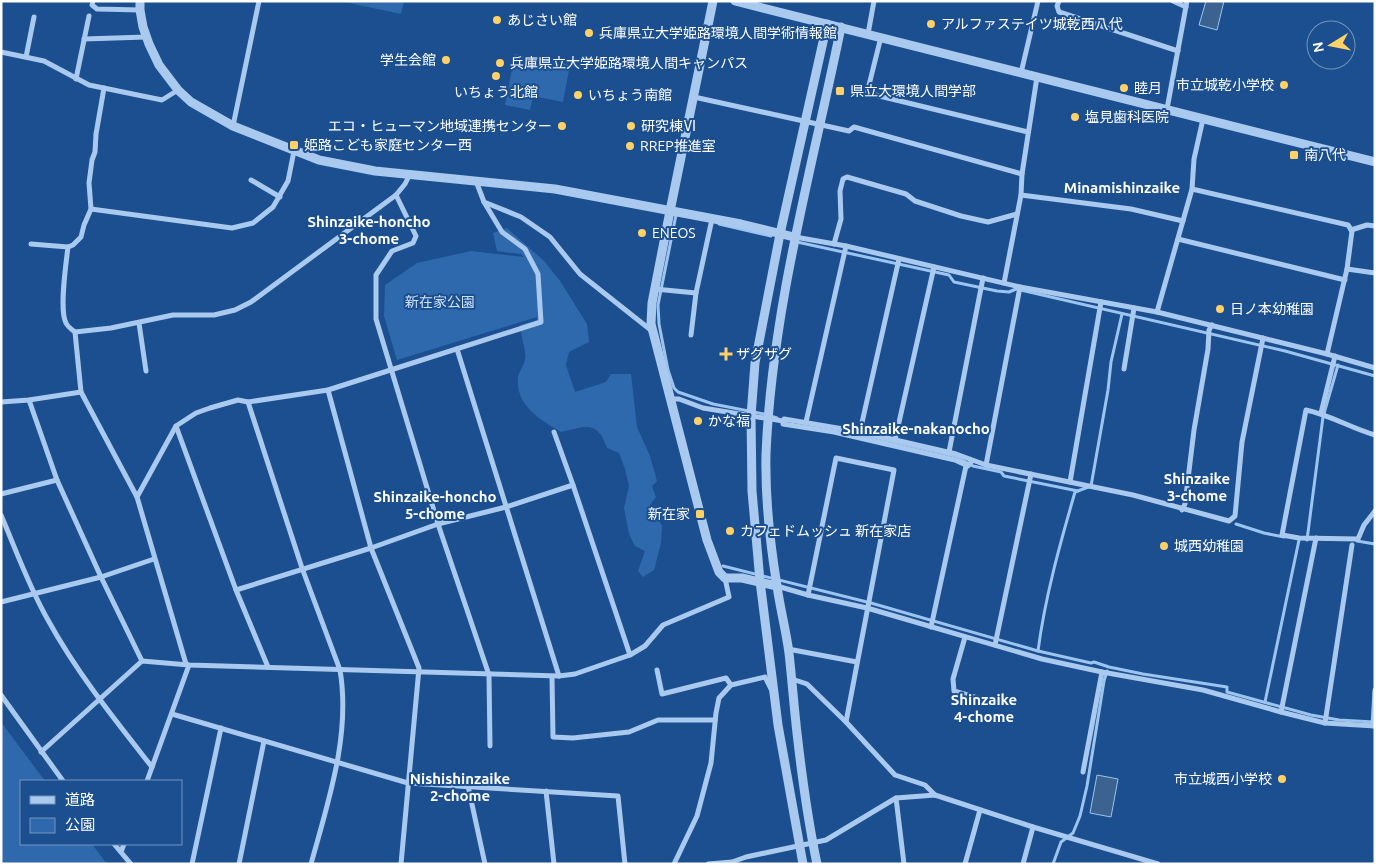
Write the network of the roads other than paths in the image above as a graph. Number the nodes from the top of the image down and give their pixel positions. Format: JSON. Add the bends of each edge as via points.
{"nodes":[{"id":1,"x":93,"y":1,"type":"edge"},
{"id":2,"x":259,"y":1,"type":"edge"},
{"id":3,"x":713,"y":1,"type":"edge"},
{"id":4,"x":735,"y":1,"type":"edge"},
{"id":5,"x":874,"y":1,"type":"edge"},
{"id":6,"x":1038,"y":1,"type":"edge"},
{"id":7,"x":1059,"y":1,"type":"edge"},
{"id":8,"x":1173,"y":1,"type":"edge"},
{"id":9,"x":1186,"y":4,"type":"edge"},
{"id":10,"x":140,"y":6,"type":"edge"},
{"id":11,"x":89,"y":16,"type":"dead end"},
{"id":12,"x":34,"y":17,"type":"dead end"},
{"id":13,"x":828,"y":24,"type":"junction"},
{"id":14,"x":841,"y":27,"type":"junction"},
{"id":15,"x":868,"y":34,"type":"junction"},
{"id":16,"x":146,"y":37,"type":"junction"},
{"id":17,"x":880,"y":37,"type":"junction"},
{"id":18,"x":84,"y":39,"type":"junction"},
{"id":19,"x":1178,"y":51,"type":"junction"},
{"id":20,"x":1,"y":52,"type":"edge"},
{"id":21,"x":26,"y":57,"type":"junction"},
{"id":22,"x":1021,"y":73,"type":"junction"},
{"id":23,"x":1036,"y":77,"type":"junction"},
{"id":24,"x":76,"y":79,"type":"junction"},
{"id":25,"x":104,"y":88,"type":"junction"},
{"id":26,"x":178,"y":90,"type":"junction"},
{"id":27,"x":694,"y":98,"type":"junction"},
{"id":28,"x":1167,"y":110,"type":"junction"},
{"id":29,"x":1203,"y":119,"type":"junction"},
{"id":30,"x":806,"y":122,"type":"junction"},
{"id":31,"x":821,"y":124,"type":"junction"},
{"id":32,"x":233,"y":126,"type":"junction"},
{"id":33,"x":1028,"y":132,"type":"junction"},
{"id":34,"x":294,"y":151,"type":"junction"},
{"id":35,"x":1375,"y":162,"type":"edge"},
{"id":36,"x":410,"y":174,"type":"junction"},
{"id":37,"x":1022,"y":174,"type":"junction"},
{"id":38,"x":251,"y":180,"type":"dead end"},
{"id":39,"x":476,"y":182,"type":"junction"},
{"id":40,"x":1192,"y":189,"type":"junction"},
{"id":41,"x":1021,"y":194,"type":"junction"},
{"id":42,"x":396,"y":195,"type":"junction"},
{"id":43,"x":280,"y":197,"type":"junction"},
{"id":44,"x":484,"y":202,"type":"junction"},
{"id":45,"x":91,"y":209,"type":"junction"},
{"id":46,"x":670,"y":211,"type":"junction"},
{"id":47,"x":1017,"y":214,"type":"junction"},
{"id":48,"x":712,"y":218,"type":"junction"},
{"id":49,"x":1183,"y":221,"type":"junction"},
{"id":50,"x":1375,"y":226,"type":"edge"},
{"id":51,"x":1351,"y":230,"type":"junction"},
{"id":52,"x":780,"y":234,"type":"junction"},
{"id":53,"x":794,"y":237,"type":"junction"},
{"id":54,"x":1178,"y":239,"type":"junction"},
{"id":55,"x":31,"y":244,"type":"dead end"},
{"id":56,"x":834,"y":244,"type":"junction"},
{"id":57,"x":846,"y":246,"type":"junction"},
{"id":58,"x":68,"y":247,"type":"junction"},
{"id":59,"x":899,"y":259,"type":"junction"},
{"id":60,"x":934,"y":266,"type":"junction"},
{"id":61,"x":1347,"y":269,"type":"junction"},
{"id":62,"x":1375,"y":273,"type":"edge"},
{"id":63,"x":1345,"y":280,"type":"junction"},
{"id":64,"x":1004,"y":283,"type":"junction"},
{"id":65,"x":982,"y":284,"type":"junction"},
{"id":66,"x":1020,"y":287,"type":"junction"},
{"id":67,"x":655,"y":289,"type":"junction"},
{"id":68,"x":696,"y":293,"type":"junction"},
{"id":69,"x":1100,"y":305,"type":"junction"},
{"id":70,"x":1133,"y":310,"type":"junction"},
{"id":71,"x":1156,"y":312,"type":"junction"},
{"id":72,"x":139,"y":323,"type":"junction"},
{"id":73,"x":1210,"y":328,"type":"junction"},
{"id":74,"x":75,"y":332,"type":"junction"},
{"id":75,"x":653,"y":332,"type":"junction"},
{"id":76,"x":691,"y":335,"type":"dead end"},
{"id":77,"x":1262,"y":339,"type":"junction"},
{"id":78,"x":457,"y":349,"type":"junction"},
{"id":79,"x":1327,"y":354,"type":"junction"},
{"id":80,"x":1335,"y":358,"type":"junction"},
{"id":81,"x":1375,"y":368,"type":"edge"},
{"id":82,"x":391,"y":369,"type":"junction"},
{"id":83,"x":1124,"y":369,"type":"dead end"},
{"id":84,"x":146,"y":371,"type":"dead end"},
{"id":85,"x":328,"y":390,"type":"junction"},
{"id":86,"x":81,"y":392,"type":"junction"},
{"id":87,"x":669,"y":399,"type":"junction"},
{"id":88,"x":29,"y":400,"type":"junction"},
{"id":89,"x":1,"y":402,"type":"edge"},
{"id":90,"x":248,"y":402,"type":"junction"},
{"id":91,"x":1321,"y":413,"type":"junction"},
{"id":92,"x":751,"y":416,"type":"junction"},
{"id":93,"x":769,"y":419,"type":"junction"},
{"id":94,"x":783,"y":421,"type":"junction"},
{"id":95,"x":806,"y":422,"type":"junction"},
{"id":96,"x":176,"y":426,"type":"junction"},
{"id":97,"x":554,"y":432,"type":"dead end"},
{"id":98,"x":862,"y":432,"type":"junction"},
{"id":99,"x":1375,"y":434,"type":"edge"},
{"id":100,"x":895,"y":440,"type":"junction"},
{"id":101,"x":948,"y":452,"type":"junction"},
{"id":102,"x":969,"y":464,"type":"junction"},
{"id":103,"x":986,"y":465,"type":"junction"},
{"id":104,"x":1030,"y":479,"type":"junction"},
{"id":105,"x":57,"y":480,"type":"junction"},
{"id":106,"x":1072,"y":483,"type":"junction"},
{"id":107,"x":574,"y":485,"type":"junction"},
{"id":108,"x":1,"y":494,"type":"edge"},
{"id":109,"x":137,"y":498,"type":"junction"},
{"id":110,"x":506,"y":507,"type":"junction"},
{"id":111,"x":1182,"y":510,"type":"junction"},
{"id":112,"x":1375,"y":511,"type":"edge"},
{"id":113,"x":1,"y":515,"type":"edge"},
{"id":114,"x":438,"y":524,"type":"junction"},
{"id":115,"x":1316,"y":540,"type":"junction"},
{"id":116,"x":1352,"y":545,"type":"dead end"},
{"id":117,"x":371,"y":548,"type":"junction"},
{"id":118,"x":154,"y":559,"type":"junction"},
{"id":119,"x":302,"y":568,"type":"junction"},
{"id":120,"x":101,"y":577,"type":"junction"},
{"id":121,"x":725,"y":578,"type":"junction"},
{"id":122,"x":760,"y":581,"type":"junction"},
{"id":123,"x":777,"y":586,"type":"junction"},
{"id":124,"x":236,"y":590,"type":"junction"},
{"id":125,"x":34,"y":594,"type":"junction"},
{"id":126,"x":808,"y":595,"type":"junction"},
{"id":127,"x":1,"y":602,"type":"edge"},
{"id":128,"x":868,"y":604,"type":"junction"},
{"id":129,"x":931,"y":627,"type":"junction"},
{"id":130,"x":965,"y":637,"type":"junction"},
{"id":131,"x":995,"y":645,"type":"junction"},
{"id":132,"x":788,"y":649,"type":"junction"},
{"id":133,"x":630,"y":655,"type":"junction"},
{"id":134,"x":142,"y":661,"type":"junction"},
{"id":135,"x":857,"y":662,"type":"junction"},
{"id":136,"x":187,"y":664,"type":"junction"},
{"id":137,"x":268,"y":667,"type":"junction"},
{"id":138,"x":340,"y":670,"type":"junction"},
{"id":139,"x":657,"y":670,"type":"dead end"},
{"id":140,"x":418,"y":672,"type":"junction"},
{"id":141,"x":1102,"y":672,"type":"junction"},
{"id":142,"x":489,"y":675,"type":"junction"},
{"id":143,"x":559,"y":676,"type":"junction"},
{"id":144,"x":552,"y":677,"type":"junction"},
{"id":145,"x":792,"y":678,"type":"junction"},
{"id":146,"x":731,"y":685,"type":"junction"},
{"id":147,"x":1375,"y":690,"type":"edge"},
{"id":148,"x":1,"y":695,"type":"edge"},
{"id":149,"x":775,"y":698,"type":"junction"},
{"id":150,"x":99,"y":700,"type":"junction"},
{"id":151,"x":994,"y":703,"type":"dead end"},
{"id":152,"x":1281,"y":712,"type":"junction"},
{"id":153,"x":172,"y":714,"type":"junction"},
{"id":154,"x":846,"y":719,"type":"junction"},
{"id":155,"x":715,"y":720,"type":"junction"},
{"id":156,"x":1325,"y":723,"type":"junction"},
{"id":157,"x":1374,"y":726,"type":"edge"},
{"id":158,"x":220,"y":728,"type":"junction"},
{"id":159,"x":264,"y":741,"type":"junction"},
{"id":160,"x":490,"y":746,"type":"dead end"},
{"id":161,"x":41,"y":752,"type":"junction"},
{"id":162,"x":337,"y":762,"type":"junction"},
{"id":163,"x":152,"y":767,"type":"junction"},
{"id":164,"x":1083,"y":772,"type":"dead end"},
{"id":165,"x":63,"y":780,"type":"edge"},
{"id":166,"x":147,"y":780,"type":"edge"},
{"id":167,"x":408,"y":783,"type":"junction"},
{"id":168,"x":468,"y":786,"type":"junction"},
{"id":169,"x":546,"y":791,"type":"junction"},
{"id":170,"x":935,"y":794,"type":"junction"},
{"id":171,"x":896,"y":798,"type":"junction"},
{"id":172,"x":980,"y":810,"type":"junction"},
{"id":173,"x":1033,"y":827,"type":"junction"},
{"id":174,"x":813,"y":844,"type":"junction"},
{"id":175,"x":115,"y":845,"type":"edge"},
{"id":176,"x":124,"y":845,"type":"edge"},
{"id":177,"x":799,"y":846,"type":"junction"},
{"id":178,"x":121,"y":852,"type":"junction"},
{"id":179,"x":1143,"y":862,"type":"edge"},
{"id":180,"x":131,"y":864,"type":"edge"},
{"id":181,"x":192,"y":864,"type":"edge"},
{"id":182,"x":239,"y":864,"type":"edge"},
{"id":183,"x":311,"y":864,"type":"edge"},
{"id":184,"x":401,"y":864,"type":"edge"},
{"id":185,"x":485,"y":864,"type":"edge"},
{"id":186,"x":554,"y":864,"type":"edge"},
{"id":187,"x":625,"y":864,"type":"edge"},
{"id":188,"x":674,"y":864,"type":"edge"},
{"id":189,"x":709,"y":864,"type":"edge"},
{"id":190,"x":803,"y":864,"type":"edge"},
{"id":191,"x":817,"y":864,"type":"edge"},
{"id":192,"x":904,"y":864,"type":"edge"},
{"id":193,"x":965,"y":864,"type":"edge"},
{"id":194,"x":1023,"y":864,"type":"edge"},
{"id":195,"x":1158,"y":864,"type":"edge"}],
"edges":[{"from":1,"to":10,"type":"street","via":[[97,9]]},
{"from":2,"to":32,"type":"street"},
{"from":3,"to":27,"type":"street"},
{"from":4,"to":13,"type":"street"},
{"from":5,"to":15,"type":"street"},
{"from":6,"to":22,"type":"street"},
{"from":7,"to":19,"type":"street","via":[[1059,12]]},
{"from":8,"to":9,"type":"street"},
{"from":9,"to":19,"type":"street"},
{"from":10,"to":16,"type":"street"},
{"from":11,"to":18,"type":"street"},
{"from":12,"to":21,"type":"street"},
{"from":13,"to":14,"type":"street"},
{"from":13,"to":30,"type":"street"},
{"from":14,"to":15,"type":"street"},
{"from":14,"to":31,"type":"street"},
{"from":15,"to":17,"type":"street"},
{"from":16,"to":18,"type":"street"},
{"from":16,"to":26,"type":"street","via":[[159,65]]},
{"from":17,"to":22,"type":"street"},
{"from":17,"to":33,"type":"street","via":[[868,93]]},
{"from":18,"to":24,"type":"street"},
{"from":19,"to":28,"type":"street"},
{"from":20,"to":21,"type":"street"},
{"from":21,"to":24,"type":"street","via":[[44,61]]},
{"from":22,"to":23,"type":"street"},
{"from":23,"to":28,"type":"street"},
{"from":23,"to":33,"type":"street"},
{"from":24,"to":25,"type":"street"},
{"from":25,"to":26,"type":"street","via":[[162,100]]},
{"from":25,"to":45,"type":"street","via":[[89,183]]},
{"from":26,"to":32,"type":"street","via":[[191,102]]},
{"from":27,"to":30,"type":"street"},
{"from":27,"to":46,"type":"street"},
{"from":28,"to":29,"type":"street"},
{"from":29,"to":35,"type":"street"},
{"from":29,"to":40,"type":"street"},
{"from":30,"to":31,"type":"street"},
{"from":30,"to":52,"type":"street"},
{"from":31,"to":37,"type":"street","via":[[849,131],[854,126]]},
{"from":31,"to":53,"type":"street"},
{"from":32,"to":34,"type":"street"},
{"from":33,"to":37,"type":"street"},
{"from":34,"to":36,"type":"street","via":[[318,160]]},
{"from":34,"to":43,"type":"street","via":[[288,181]]},
{"from":36,"to":39,"type":"street"},
{"from":36,"to":42,"type":"street"},
{"from":37,"to":41,"type":"street"},
{"from":38,"to":43,"type":"street"},
{"from":39,"to":44,"type":"street"},
{"from":39,"to":46,"type":"street","via":[[555,189]]},
{"from":40,"to":49,"type":"street"},
{"from":40,"to":51,"type":"street","via":[[1348,225]]},
{"from":41,"to":47,"type":"street"},
{"from":41,"to":49,"type":"street"},
{"from":42,"to":72,"type":"street","via":[[251,302],[235,310]]},
{"from":42,"to":82,"type":"street","via":[[416,236],[414,243],[392,252],[376,274],[376,319]]},
{"from":43,"to":45,"type":"street","via":[[253,223],[232,228]]},
{"from":44,"to":75,"type":"street","via":[[521,217],[550,237],[580,274]]},
{"from":44,"to":78,"type":"street","via":[[502,232],[525,249],[538,274],[541,322]]},
{"from":45,"to":58,"type":"street","via":[[81,237]]},
{"from":46,"to":48,"type":"street"},
{"from":46,"to":67,"type":"street"},
{"from":47,"to":56,"type":"street","via":[[988,222],[847,177],[843,179],[840,192],[841,219]]},
{"from":47,"to":64,"type":"street"},
{"from":48,"to":52,"type":"street"},
{"from":48,"to":68,"type":"street"},
{"from":49,"to":54,"type":"street"},
{"from":50,"to":51,"type":"street"},
{"from":51,"to":61,"type":"street"},
{"from":52,"to":53,"type":"street"},
{"from":52,"to":92,"type":"street","via":[[755,363]]},
{"from":53,"to":56,"type":"street"},
{"from":53,"to":93,"type":"street","via":[[779,319]]},
{"from":54,"to":63,"type":"street"},
{"from":54,"to":71,"type":"street"},
{"from":55,"to":58,"type":"street"},
{"from":56,"to":57,"type":"street"},
{"from":57,"to":59,"type":"street"},
{"from":57,"to":95,"type":"street"},
{"from":58,"to":74,"type":"street","via":[[63,289],[64,321]]},
{"from":59,"to":60,"type":"street"},
{"from":59,"to":98,"type":"street"},
{"from":60,"to":65,"type":"street"},
{"from":60,"to":100,"type":"street"},
{"from":61,"to":62,"type":"street"},
{"from":61,"to":63,"type":"street"},
{"from":63,"to":79,"type":"street"},
{"from":64,"to":65,"type":"street"},
{"from":64,"to":66,"type":"street"},
{"from":65,"to":101,"type":"street"},
{"from":66,"to":69,"type":"street"},
{"from":66,"to":103,"type":"street"},
{"from":67,"to":68,"type":"street"},
{"from":67,"to":75,"type":"street","via":[[651,314]]},
{"from":68,"to":76,"type":"street"},
{"from":69,"to":70,"type":"street"},
{"from":69,"to":106,"type":"street"},
{"from":70,"to":71,"type":"street"},
{"from":70,"to":83,"type":"street"},
{"from":71,"to":73,"type":"street"},
{"from":72,"to":74,"type":"street"},
{"from":72,"to":84,"type":"street"},
{"from":73,"to":77,"type":"street"},
{"from":73,"to":111,"type":"street"},
{"from":74,"to":86,"type":"street"},
{"from":75,"to":87,"type":"street"},
{"from":77,"to":79,"type":"street"},
{"from":77,"to":111,"type":"street","via":[[1242,442],[1235,516],[1229,521]]},
{"from":78,"to":82,"type":"street"},
{"from":78,"to":110,"type":"street"},
{"from":79,"to":80,"type":"street"},
{"from":80,"to":81,"type":"street"},
{"from":80,"to":91,"type":"street"},
{"from":82,"to":85,"type":"street"},
{"from":82,"to":114,"type":"street"},
{"from":85,"to":90,"type":"street"},
{"from":85,"to":117,"type":"street"},
{"from":86,"to":88,"type":"street"},
{"from":86,"to":109,"type":"street"},
{"from":87,"to":92,"type":"street"},
{"from":87,"to":121,"type":"street","via":[[707,540],[719,572]]},
{"from":88,"to":89,"type":"street"},
{"from":88,"to":105,"type":"street"},
{"from":90,"to":96,"type":"street","via":[[238,400],[210,408]]},
{"from":90,"to":119,"type":"street"},
{"from":91,"to":99,"type":"street"},
{"from":91,"to":115,"type":"street","via":[[1306,410],[1282,535]]},
{"from":92,"to":93,"type":"street"},
{"from":92,"to":122,"type":"street","via":[[752,491]]},
{"from":93,"to":94,"type":"street"},
{"from":93,"to":123,"type":"street","via":[[766,456],[768,515]]},
{"from":94,"to":95,"type":"street"},
{"from":94,"to":102,"type":"street","via":[[783,424],[834,432]]},
{"from":95,"to":98,"type":"street"},
{"from":96,"to":109,"type":"street"},
{"from":96,"to":124,"type":"street"},
{"from":97,"to":107,"type":"street"},
{"from":98,"to":100,"type":"street"},
{"from":100,"to":101,"type":"street"},
{"from":101,"to":102,"type":"street"},
{"from":102,"to":103,"type":"street"},
{"from":102,"to":129,"type":"street"},
{"from":103,"to":104,"type":"street"},
{"from":104,"to":106,"type":"street"},
{"from":104,"to":131,"type":"street"},
{"from":105,"to":108,"type":"street"},
{"from":105,"to":120,"type":"street"},
{"from":106,"to":111,"type":"street","via":[[1133,495]]},
{"from":107,"to":110,"type":"street"},
{"from":107,"to":133,"type":"street"},
{"from":109,"to":118,"type":"street"},
{"from":110,"to":114,"type":"street"},
{"from":110,"to":143,"type":"street"},
{"from":112,"to":115,"type":"street","via":[[1358,539]]},
{"from":113,"to":125,"type":"street"},
{"from":114,"to":117,"type":"street"},
{"from":114,"to":142,"type":"street"},
{"from":115,"to":152,"type":"street"},
{"from":116,"to":156,"type":"street"},
{"from":117,"to":119,"type":"street"},
{"from":117,"to":140,"type":"street"},
{"from":118,"to":120,"type":"street"},
{"from":118,"to":136,"type":"street"},
{"from":119,"to":124,"type":"street"},
{"from":119,"to":138,"type":"street"},
{"from":120,"to":125,"type":"street"},
{"from":120,"to":134,"type":"street"},
{"from":121,"to":122,"type":"street"},
{"from":121,"to":133,"type":"street","via":[[729,597],[663,625],[646,646]]},
{"from":122,"to":123,"type":"street"},
{"from":122,"to":149,"type":"street"},
{"from":123,"to":126,"type":"street"},
{"from":123,"to":132,"type":"street"},
{"from":124,"to":137,"type":"street"},
{"from":125,"to":127,"type":"street"},
{"from":125,"to":150,"type":"street"},
{"from":126,"to":128,"type":"street"},
{"from":126,"to":128,"type":"street","via":[[836,458],[894,470]]},
{"from":128,"to":129,"type":"street"},
{"from":128,"to":135,"type":"street"},
{"from":129,"to":130,"type":"street"},
{"from":130,"to":131,"type":"street"},
{"from":130,"to":151,"type":"street","via":[[953,679],[954,691]]},
{"from":131,"to":141,"type":"street"},
{"from":132,"to":135,"type":"street"},
{"from":132,"to":145,"type":"street"},
{"from":133,"to":143,"type":"street","via":[[575,674]]},
{"from":134,"to":136,"type":"street"},
{"from":134,"to":150,"type":"street"},
{"from":135,"to":154,"type":"street"},
{"from":136,"to":137,"type":"street"},
{"from":136,"to":153,"type":"street"},
{"from":137,"to":138,"type":"street"},
{"from":138,"to":140,"type":"street"},
{"from":138,"to":162,"type":"street","via":[[343,711]]},
{"from":139,"to":146,"type":"street","via":[[662,694],[726,678]]},
{"from":140,"to":142,"type":"street"},
{"from":140,"to":167,"type":"street"},
{"from":141,"to":152,"type":"street","via":[[1203,690]]},
{"from":141,"to":164,"type":"street"},
{"from":142,"to":144,"type":"street"},
{"from":142,"to":160,"type":"street"},
{"from":143,"to":144,"type":"street"},
{"from":144,"to":155,"type":"street","via":[[553,737],[629,732],[658,720]]},
{"from":145,"to":154,"type":"street","via":[[806,684]]},
{"from":145,"to":174,"type":"street"},
{"from":146,"to":149,"type":"street","via":[[765,677]]},
{"from":146,"to":155,"type":"street","via":[[719,698]]},
{"from":147,"to":157,"type":"street"},
{"from":148,"to":161,"type":"street"},
{"from":149,"to":177,"type":"street"},
{"from":150,"to":161,"type":"street"},
{"from":150,"to":163,"type":"street"},
{"from":152,"to":156,"type":"street"},
{"from":153,"to":158,"type":"street"},
{"from":153,"to":163,"type":"street"},
{"from":154,"to":170,"type":"street","via":[[894,773],[925,785]]},
{"from":155,"to":188,"type":"street","via":[[711,763],[697,816]]},
{"from":156,"to":157,"type":"street"},
{"from":158,"to":159,"type":"street"},
{"from":158,"to":181,"type":"street"},
{"from":159,"to":162,"type":"street"},
{"from":159,"to":182,"type":"street"},
{"from":161,"to":165,"type":"street"},
{"from":162,"to":167,"type":"street"},
{"from":162,"to":183,"type":"street"},
{"from":163,"to":166,"type":"street"},
{"from":167,"to":168,"type":"street"},
{"from":167,"to":184,"type":"street"},
{"from":168,"to":169,"type":"street"},
{"from":168,"to":185,"type":"street"},
{"from":169,"to":186,"type":"street"},
{"from":169,"to":187,"type":"street","via":[[618,796]]},
{"from":170,"to":171,"type":"street"},
{"from":170,"to":172,"type":"street"},
{"from":171,"to":174,"type":"street","via":[[826,840]]},
{"from":171,"to":192,"type":"street"},
{"from":172,"to":173,"type":"street"},
{"from":172,"to":193,"type":"street"},
{"from":173,"to":179,"type":"street"},
{"from":173,"to":194,"type":"street"},
{"from":174,"to":177,"type":"street"},
{"from":174,"to":191,"type":"street"},
{"from":175,"to":178,"type":"street"},
{"from":176,"to":178,"type":"street"},
{"from":177,"to":189,"type":"street","via":[[732,862]]},
{"from":177,"to":190,"type":"street"},
{"from":178,"to":180,"type":"street"},
{"from":179,"to":195,"type":"street"}]}
